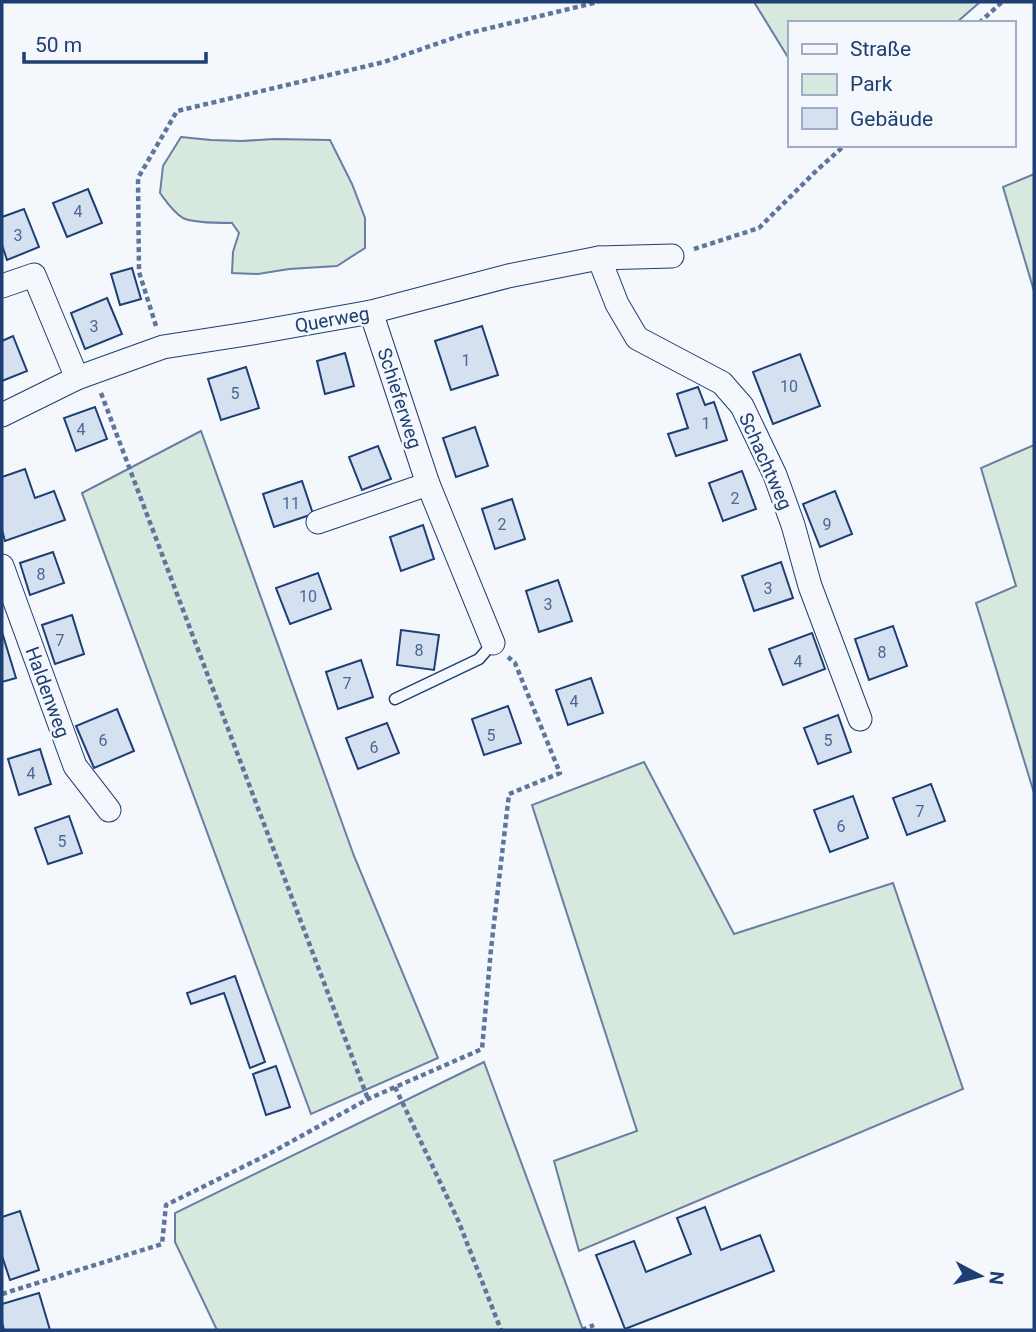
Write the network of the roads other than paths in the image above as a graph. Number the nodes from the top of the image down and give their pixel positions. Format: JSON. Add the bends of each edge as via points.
{"nodes":[{"id":1,"x":672,"y":256,"type":"road end"},
{"id":2,"x":599,"y":258,"type":"junction"},
{"id":3,"x":2,"y":286,"type":"edge"},
{"id":4,"x":372,"y":312,"type":"junction"},
{"id":5,"x":85,"y":376,"type":"junction"},
{"id":6,"x":2,"y":415,"type":"edge"},
{"id":7,"x":428,"y":484,"type":"junction"},
{"id":8,"x":317,"y":522,"type":"dead end"},
{"id":9,"x":2,"y":566,"type":"edge"},
{"id":10,"x":493,"y":643,"type":"joint"},
{"id":11,"x":395,"y":699,"type":"dead end"},
{"id":12,"x":860,"y":719,"type":"dead end"},
{"id":13,"x":109,"y":810,"type":"dead end"}],
"edges":[{"from":1,"to":2,"type":"street","name":"Querweg"},
{"from":2,"to":4,"type":"street","name":"Querweg","via":[[508,276]]},
{"from":2,"to":12,"type":"street","name":"Schachtweg","via":[[637,338],[722,383],[743,406],[775,475]]},
{"from":3,"to":5,"type":"street","via":[[34,275]]},
{"from":4,"to":5,"type":"street","name":"Querweg","via":[[163,347]]},
{"from":4,"to":7,"type":"street","name":"Schieferweg"},
{"from":5,"to":6,"type":"street","name":"Querweg"},
{"from":7,"to":8,"type":"street"},
{"from":7,"to":10,"type":"street","name":"Schieferweg"},
{"from":9,"to":13,"type":"street","name":"Haldenweg","via":[[75,766]]},
{"from":10,"to":11,"type":"lane","via":[[479,659]]}]}
